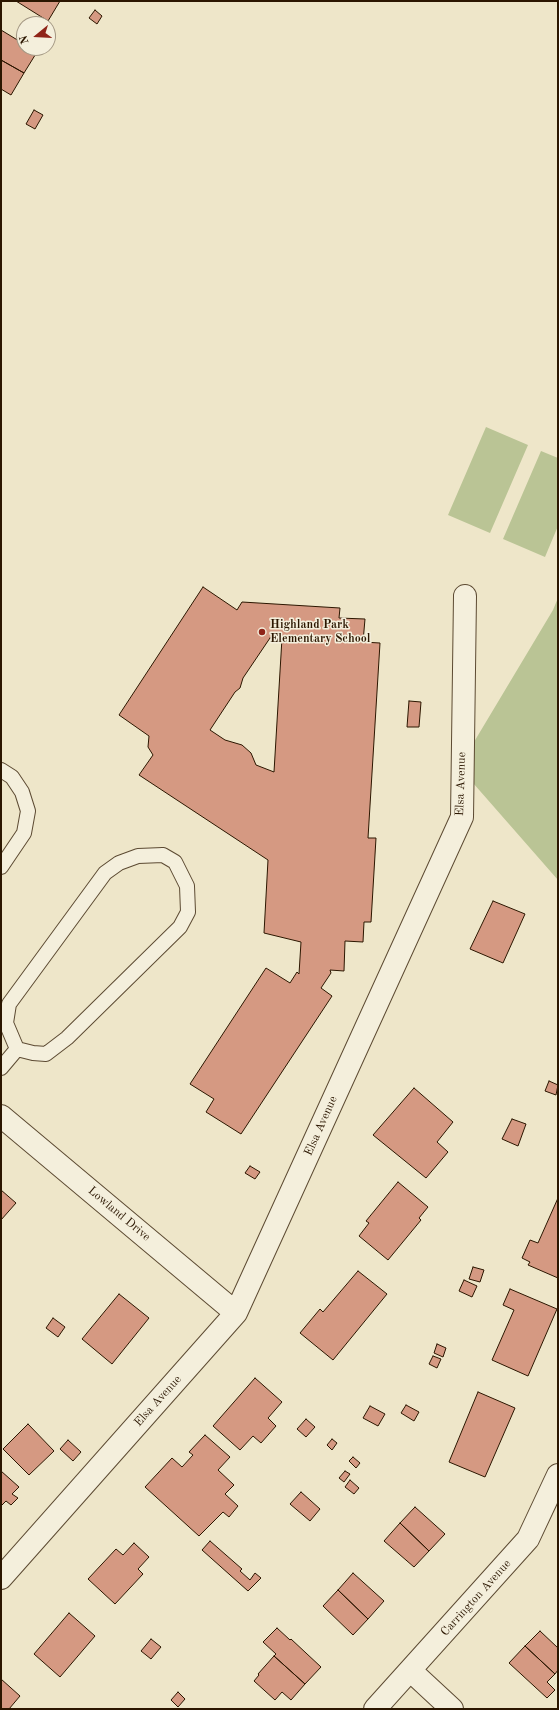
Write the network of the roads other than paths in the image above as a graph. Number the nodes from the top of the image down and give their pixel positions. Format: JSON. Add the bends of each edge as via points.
{"nodes":[{"id":1,"x":465,"y":596,"type":"dead end"},
{"id":2,"x":1,"y":770,"type":"edge"},
{"id":3,"x":1,"y":867,"type":"edge"},
{"id":4,"x":17,"y":1049,"type":"junction"},
{"id":5,"x":1,"y":1068,"type":"edge"},
{"id":6,"x":1,"y":1116,"type":"edge"},
{"id":7,"x":236,"y":1313,"type":"junction"},
{"id":8,"x":558,"y":1475,"type":"edge"},
{"id":9,"x":1,"y":1578,"type":"edge"},
{"id":10,"x":411,"y":1671,"type":"junction"},
{"id":11,"x":375,"y":1709,"type":"edge"},
{"id":12,"x":452,"y":1709,"type":"edge"}],
"edges":[{"from":1,"to":7,"type":"street","name":"Elsa Avenue","via":[[462,817]]},
{"from":2,"to":3,"type":"lane","via":[[12,777],[22,792],[28,811],[24,833]]},
{"from":4,"to":4,"type":"lane","via":[[46,1054],[67,1038],[180,927],[188,912],[187,886],[175,862],[163,855],[138,856],[105,872],[9,1004],[6,1023]]},
{"from":4,"to":5,"type":"lane"},
{"from":6,"to":7,"type":"street","name":"Lowland Drive"},
{"from":7,"to":9,"type":"street","name":"Elsa Avenue"},
{"from":8,"to":10,"type":"street","name":"Carrington Avenue","via":[[528,1539]]},
{"from":10,"to":11,"type":"street","name":"Carrington Avenue"},
{"from":10,"to":12,"type":"street"}]}
